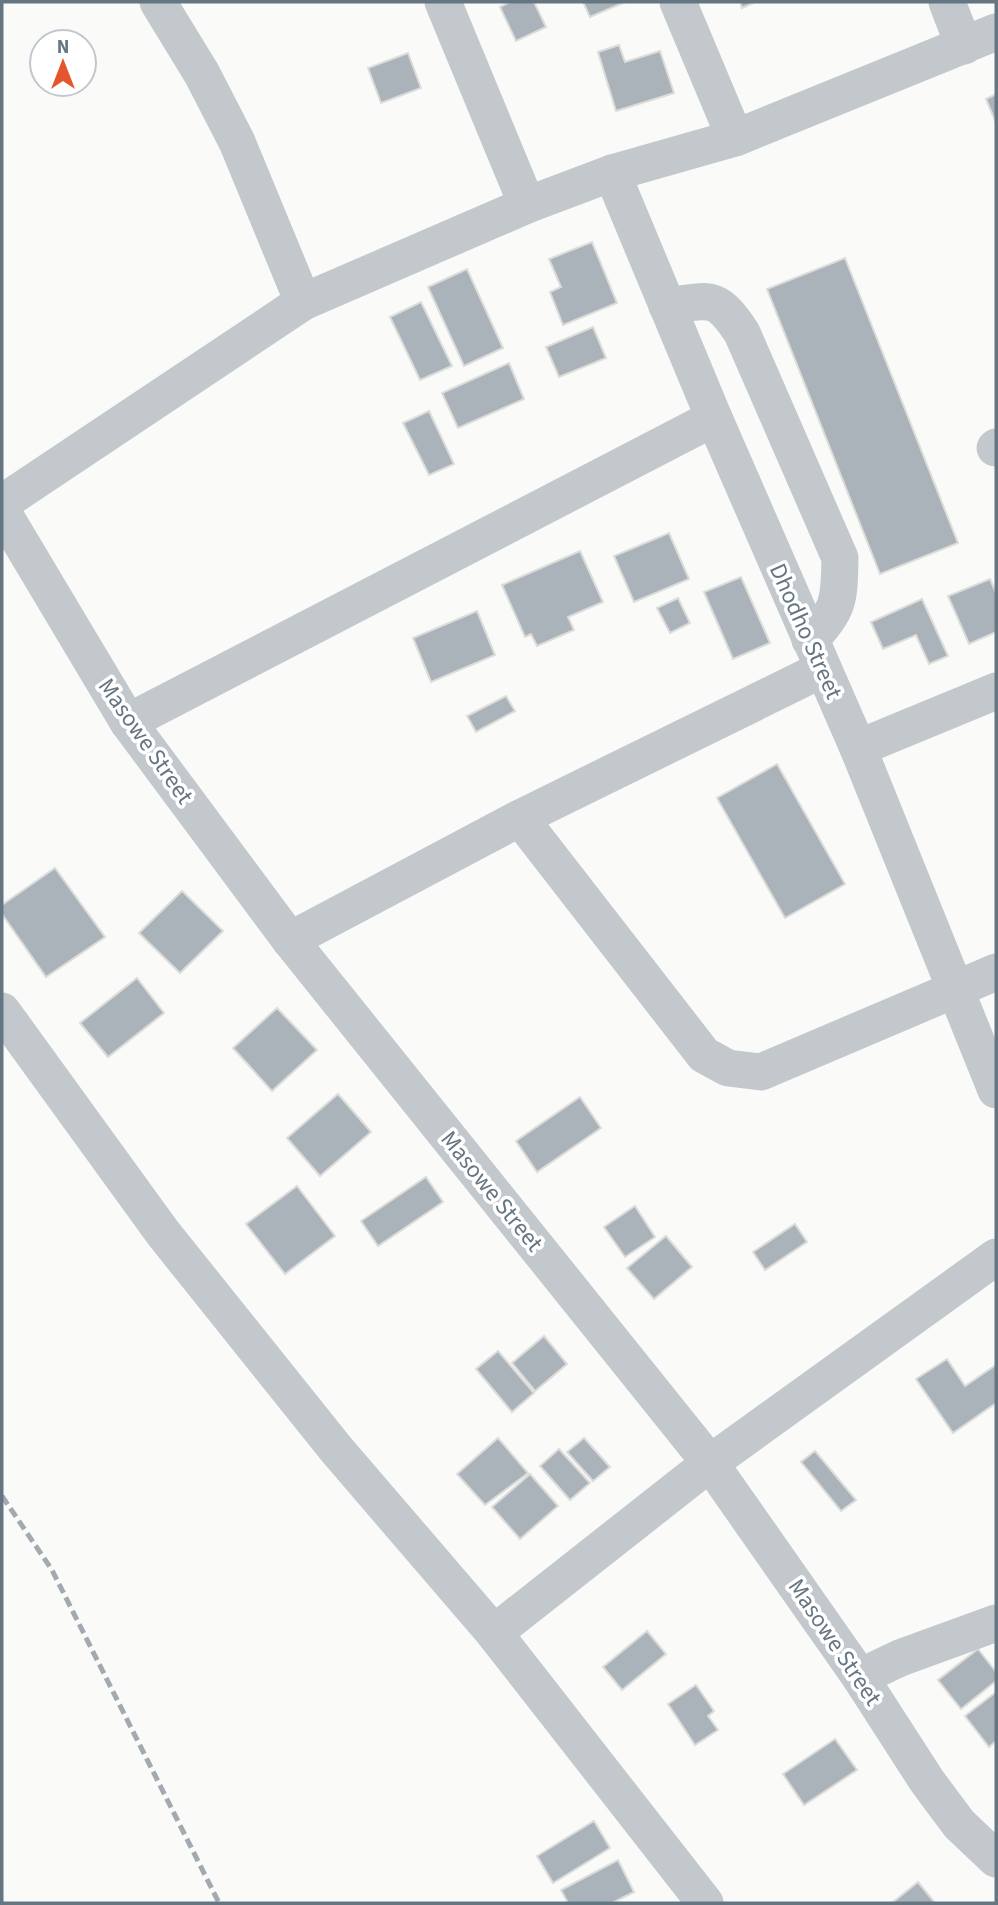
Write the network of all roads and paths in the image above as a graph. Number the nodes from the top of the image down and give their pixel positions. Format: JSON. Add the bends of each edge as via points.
{"nodes":[{"id":1,"x":158,"y":2,"type":"edge"},
{"id":2,"x":443,"y":2,"type":"edge"},
{"id":3,"x":678,"y":2,"type":"edge"},
{"id":4,"x":947,"y":2,"type":"edge"},
{"id":5,"x":980,"y":39,"type":"edge"},
{"id":6,"x":735,"y":138,"type":"junction"},
{"id":7,"x":612,"y":173,"type":"junction"},
{"id":8,"x":527,"y":205,"type":"junction"},
{"id":9,"x":303,"y":302,"type":"junction"},
{"id":10,"x":667,"y":306,"type":"junction"},
{"id":11,"x":714,"y":418,"type":"junction"},
{"id":12,"x":2,"y":503,"type":"edge"},
{"id":13,"x":2,"y":512,"type":"edge"},
{"id":14,"x":816,"y":654,"type":"junction"},
{"id":15,"x":996,"y":691,"type":"edge"},
{"id":16,"x":128,"y":722,"type":"junction"},
{"id":17,"x":859,"y":748,"type":"junction"},
{"id":18,"x":520,"y":818,"type":"junction"},
{"id":19,"x":290,"y":940,"type":"junction"},
{"id":20,"x":996,"y":972,"type":"edge"},
{"id":21,"x":954,"y":989,"type":"junction"},
{"id":22,"x":2,"y":1011,"type":"edge"},
{"id":23,"x":996,"y":1090,"type":"edge"},
{"id":24,"x":996,"y":1257,"type":"edge"},
{"id":25,"x":710,"y":1463,"type":"junction"},
{"id":26,"x":996,"y":1623,"type":"edge"},
{"id":27,"x":494,"y":1633,"type":"junction"},
{"id":28,"x":860,"y":1677,"type":"junction"},
{"id":29,"x":996,"y":1858,"type":"edge"},
{"id":30,"x":705,"y":1903,"type":"edge"}],
"edges":[{"from":1,"to":9,"type":"street","via":[[237,142]]},
{"from":2,"to":8,"type":"street"},
{"from":3,"to":6,"type":"street"},
{"from":4,"to":5,"type":"street"},
{"from":5,"to":6,"type":"street"},
{"from":6,"to":7,"type":"street"},
{"from":7,"to":8,"type":"street"},
{"from":7,"to":10,"type":"street","name":"Dhodho Street"},
{"from":8,"to":9,"type":"street"},
{"from":9,"to":12,"type":"street"},
{"from":10,"to":11,"type":"street","name":"Dhodho Street"},
{"from":10,"to":14,"type":"street","via":[[706,301],[724,307],[730,315],[742,333],[840,558],[839,594]]},
{"from":11,"to":14,"type":"street","name":"Dhodho Street"},
{"from":11,"to":16,"type":"street"},
{"from":13,"to":16,"type":"street","name":"Masowe Street"},
{"from":14,"to":17,"type":"street","name":"Dhodho Street"},
{"from":14,"to":18,"type":"street"},
{"from":15,"to":17,"type":"street"},
{"from":16,"to":19,"type":"street","name":"Masowe Street"},
{"from":17,"to":21,"type":"street","name":"Dhodho Street"},
{"from":18,"to":19,"type":"street"},
{"from":18,"to":21,"type":"street","via":[[704,1055],[728,1068],[761,1072]]},
{"from":19,"to":25,"type":"street","name":"Masowe Street"},
{"from":20,"to":21,"type":"street"},
{"from":21,"to":23,"type":"street","name":"Dhodho Street"},
{"from":22,"to":27,"type":"street","via":[[163,1233],[336,1449]]},
{"from":24,"to":25,"type":"street"},
{"from":25,"to":27,"type":"street"},
{"from":25,"to":28,"type":"street","name":"Masowe Street"},
{"from":26,"to":28,"type":"street"},
{"from":27,"to":30,"type":"street"},
{"from":28,"to":29,"type":"street","name":"Masowe Street","via":[[959,1824]]}]}
